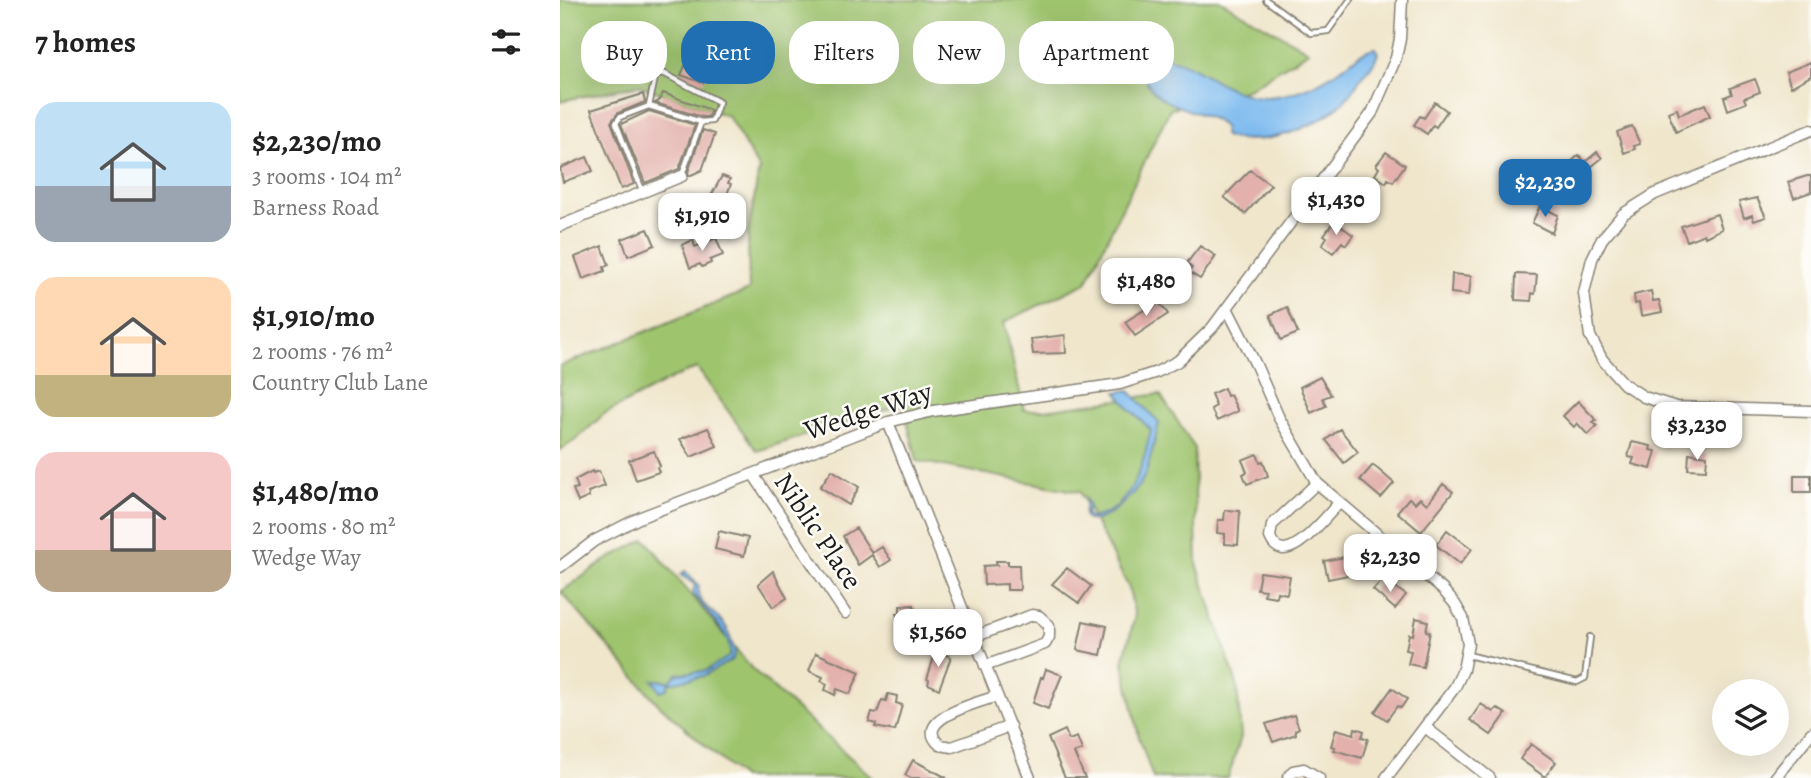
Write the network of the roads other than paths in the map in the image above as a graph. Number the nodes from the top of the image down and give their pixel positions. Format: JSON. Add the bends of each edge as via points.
{"nodes":[{"id":1,"x":1266,"y":0,"type":"edge"},
{"id":2,"x":1350,"y":0,"type":"edge"},
{"id":3,"x":1402,"y":0,"type":"edge"},
{"id":4,"x":649,"y":106,"type":"junction"},
{"id":5,"x":701,"y":122,"type":"junction"},
{"id":6,"x":1811,"y":130,"type":"edge"},
{"id":7,"x":682,"y":176,"type":"joint"},
{"id":8,"x":643,"y":193,"type":"junction"},
{"id":9,"x":560,"y":226,"type":"edge"},
{"id":10,"x":1227,"y":308,"type":"junction"},
{"id":11,"x":1811,"y":411,"type":"edge"},
{"id":12,"x":888,"y":422,"type":"junction"},
{"id":13,"x":753,"y":474,"type":"junction"},
{"id":14,"x":1317,"y":483,"type":"junction"},
{"id":15,"x":1339,"y":503,"type":"junction"},
{"id":16,"x":560,"y":549,"type":"edge"},
{"id":17,"x":563,"y":564,"type":"edge"},
{"id":18,"x":845,"y":613,"type":"dead end"},
{"id":19,"x":974,"y":637,"type":"junction"},
{"id":20,"x":1590,"y":637,"type":"dead end"},
{"id":21,"x":1467,"y":655,"type":"junction"},
{"id":22,"x":985,"y":666,"type":"junction"},
{"id":23,"x":997,"y":696,"type":"junction"},
{"id":24,"x":1010,"y":726,"type":"junction"},
{"id":25,"x":1425,"y":727,"type":"junction"},
{"id":26,"x":1809,"y":736,"type":"edge"},
{"id":27,"x":1030,"y":778,"type":"edge"},
{"id":28,"x":1288,"y":778,"type":"edge"},
{"id":29,"x":1318,"y":778,"type":"edge"},
{"id":30,"x":1386,"y":778,"type":"edge"},
{"id":31,"x":1490,"y":778,"type":"edge"},
{"id":32,"x":1775,"y":778,"type":"edge"}],
"edges":[{"from":1,"to":2,"type":"lane","via":[[1311,33],[1328,31]]},
{"from":3,"to":10,"type":"street","name":"Wedge Way","via":[[1396,58],[1371,113]]},
{"from":4,"to":5,"type":"lane"},
{"from":4,"to":5,"type":"lane","via":[[655,78],[665,74],[719,102],[715,118]]},
{"from":4,"to":8,"type":"lane","via":[[620,117],[616,123]]},
{"from":5,"to":7,"type":"lane"},
{"from":6,"to":11,"type":"street","via":[[1655,194],[1623,214],[1592,259],[1584,293],[1590,336],[1602,359],[1624,384],[1644,397],[1676,407]]},
{"from":7,"to":8,"type":"street"},
{"from":8,"to":9,"type":"street"},
{"from":10,"to":12,"type":"street","name":"Wedge Way","via":[[1183,357],[1137,379]]},
{"from":10,"to":14,"type":"street","via":[[1279,418]]},
{"from":12,"to":13,"type":"street","name":"Wedge Way"},
{"from":12,"to":19,"type":"street"},
{"from":13,"to":17,"type":"street","name":"Wedge Way","via":[[641,517],[594,541]]},
{"from":13,"to":18,"type":"street","name":"Niblic Place"},
{"from":14,"to":15,"type":"street"},
{"from":14,"to":15,"type":"street","via":[[1272,525],[1270,537],[1276,548],[1294,548]]},
{"from":15,"to":21,"type":"street","via":[[1455,604],[1467,631]]},
{"from":16,"to":17,"type":"street"},
{"from":19,"to":22,"type":"street"},
{"from":19,"to":22,"type":"street","via":[[1032,615],[1049,625],[1045,644]]},
{"from":20,"to":21,"type":"lane","via":[[1586,678],[1577,682]]},
{"from":21,"to":25,"type":"street","via":[[1455,687]]},
{"from":22,"to":23,"type":"street"},
{"from":23,"to":24,"type":"street"},
{"from":23,"to":24,"type":"street","via":[[940,718],[933,736],[940,745],[952,747]]},
{"from":24,"to":27,"type":"street"},
{"from":25,"to":30,"type":"street"},
{"from":25,"to":31,"type":"street"},
{"from":26,"to":32,"type":"street"},
{"from":28,"to":29,"type":"street","via":[[1293,771],[1304,769]]}]}
